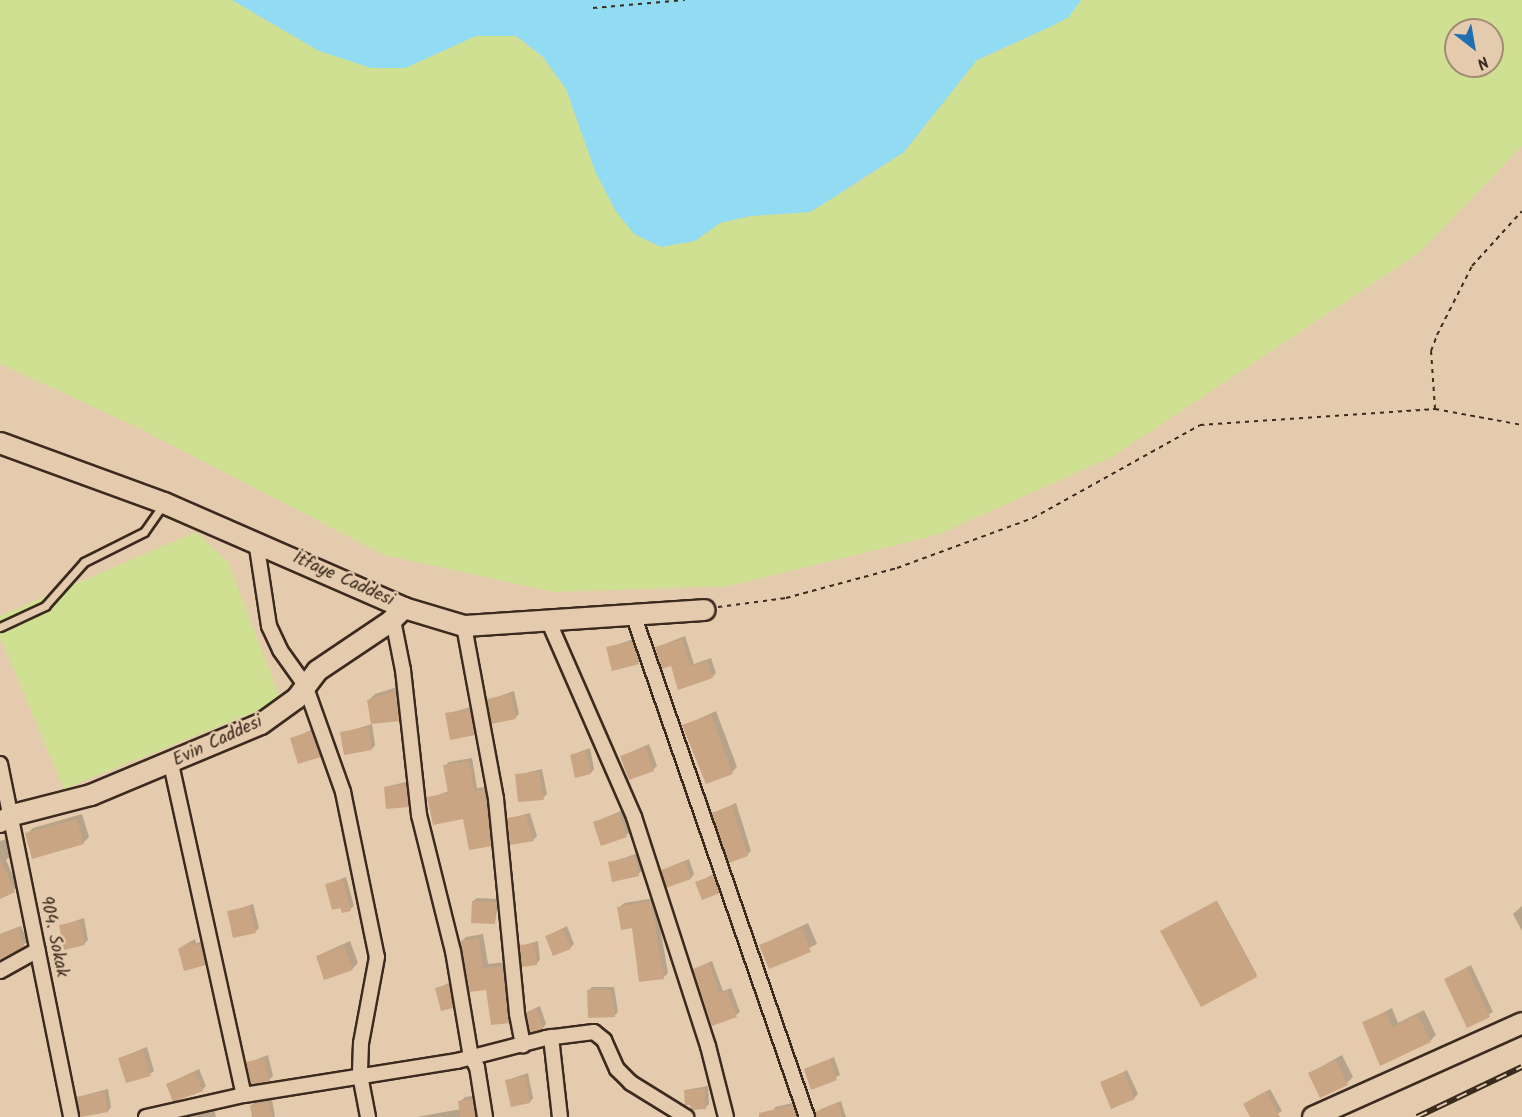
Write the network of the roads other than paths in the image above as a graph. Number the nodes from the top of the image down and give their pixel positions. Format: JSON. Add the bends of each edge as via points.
{"nodes":[{"id":1,"x":0,"y":443,"type":"edge"},
{"id":2,"x":164,"y":503,"type":"junction"},
{"id":3,"x":256,"y":541,"type":"junction"},
{"id":4,"x":704,"y":609,"type":"road end"},
{"id":5,"x":398,"y":614,"type":"junction"},
{"id":6,"x":634,"y":616,"type":"junction"},
{"id":7,"x":548,"y":620,"type":"junction"},
{"id":8,"x":464,"y":626,"type":"junction"},
{"id":9,"x":0,"y":627,"type":"edge"},
{"id":10,"x":305,"y":685,"type":"junction"},
{"id":11,"x":0,"y":764,"type":"edge"},
{"id":12,"x":171,"y":764,"type":"junction"},
{"id":13,"x":4,"y":817,"type":"edge"},
{"id":14,"x":39,"y":950,"type":"junction"},
{"id":15,"x":0,"y":971,"type":"edge"},
{"id":16,"x":1522,"y":1023,"type":"edge"},
{"id":17,"x":551,"y":1037,"type":"junction"},
{"id":18,"x":523,"y":1045,"type":"junction"},
{"id":19,"x":471,"y":1057,"type":"junction"},
{"id":20,"x":360,"y":1075,"type":"junction"},
{"id":21,"x":244,"y":1095,"type":"junction"},
{"id":22,"x":71,"y":1117,"type":"edge"},
{"id":23,"x":146,"y":1117,"type":"edge"},
{"id":24,"x":368,"y":1117,"type":"edge"},
{"id":25,"x":485,"y":1117,"type":"edge"},
{"id":26,"x":560,"y":1117,"type":"edge"},
{"id":27,"x":686,"y":1117,"type":"edge"},
{"id":28,"x":726,"y":1117,"type":"edge"},
{"id":29,"x":807,"y":1117,"type":"edge"},
{"id":30,"x":1313,"y":1117,"type":"edge"}],
"edges":[{"from":1,"to":2,"type":"street","name":"İtfaye Caddesi"},
{"from":2,"to":3,"type":"street","name":"İtfaye Caddesi"},
{"from":2,"to":9,"type":"lane","via":[[144,532],[84,562],[45,606]]},
{"from":3,"to":5,"type":"street","name":"İtfaye Caddesi"},
{"from":3,"to":10,"type":"street","via":[[269,626],[280,651]]},
{"from":4,"to":6,"type":"street","name":"İtfaye Caddesi"},
{"from":5,"to":8,"type":"street","name":"İtfaye Caddesi"},
{"from":5,"to":10,"type":"street","name":"Evin Caddesi","via":[[317,671]]},
{"from":5,"to":19,"type":"street","via":[[419,815],[453,951]]},
{"from":6,"to":7,"type":"street","name":"İtfaye Caddesi"},
{"from":6,"to":29,"type":"street"},
{"from":7,"to":8,"type":"street","name":"İtfaye Caddesi"},
{"from":7,"to":28,"type":"street","via":[[634,817],[708,1046]]},
{"from":8,"to":18,"type":"street","via":[[496,799]]},
{"from":10,"to":12,"type":"street","name":"Evin Caddesi","via":[[297,698],[261,724]]},
{"from":10,"to":20,"type":"street","via":[[343,792],[377,957],[368,994]]},
{"from":11,"to":13,"type":"street","name":"904. Sokak"},
{"from":12,"to":13,"type":"street","name":"Evin Caddesi","via":[[72,802]]},
{"from":12,"to":21,"type":"street"},
{"from":13,"to":14,"type":"street","name":"904. Sokak","via":[[18,858]]},
{"from":14,"to":15,"type":"street"},
{"from":14,"to":22,"type":"street","name":"904. Sokak"},
{"from":16,"to":30,"type":"street"},
{"from":17,"to":18,"type":"street"},
{"from":17,"to":26,"type":"street"},
{"from":17,"to":27,"type":"street","via":[[594,1032],[604,1040],[617,1069],[631,1083]]},
{"from":18,"to":19,"type":"street"},
{"from":19,"to":20,"type":"street"},
{"from":19,"to":25,"type":"street","via":[[477,1067]]},
{"from":20,"to":21,"type":"street"},
{"from":20,"to":24,"type":"street"},
{"from":21,"to":23,"type":"street"}]}
